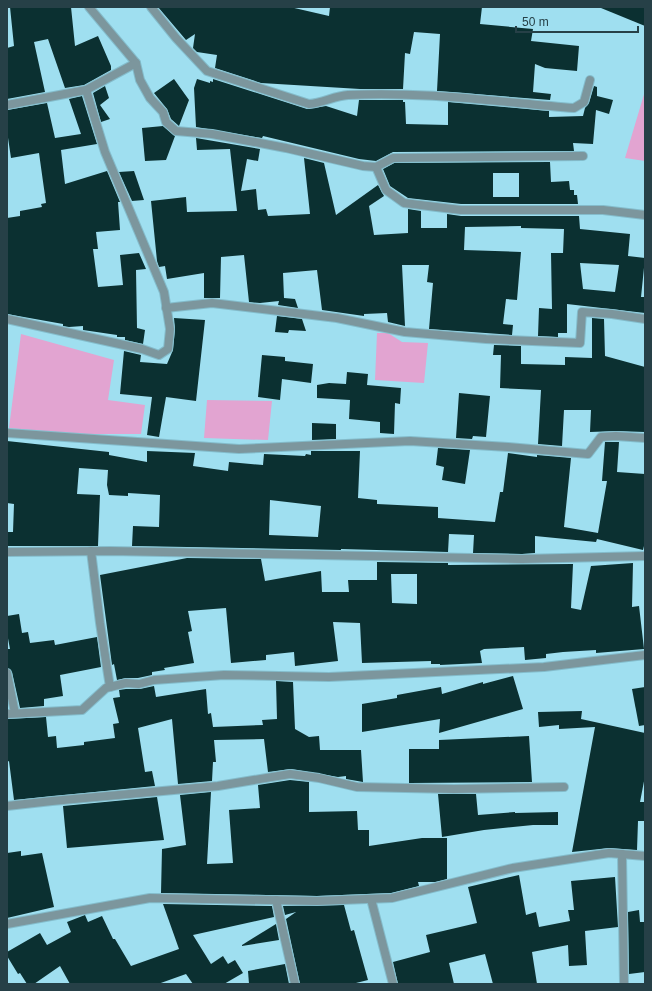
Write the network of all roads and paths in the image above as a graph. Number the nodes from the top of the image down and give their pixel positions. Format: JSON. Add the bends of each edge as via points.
{"nodes":[{"id":1,"x":89,"y":7,"type":"edge"},
{"id":2,"x":151,"y":7,"type":"edge"},
{"id":3,"x":136,"y":63,"type":"junction"},
{"id":4,"x":590,"y":80,"type":"dead end"},
{"id":5,"x":86,"y":90,"type":"junction"},
{"id":6,"x":7,"y":105,"type":"edge"},
{"id":7,"x":583,"y":156,"type":"dead end"},
{"id":8,"x":376,"y":167,"type":"junction"},
{"id":9,"x":645,"y":215,"type":"edge"},
{"id":10,"x":166,"y":308,"type":"junction"},
{"id":11,"x":7,"y":319,"type":"edge"},
{"id":12,"x":645,"y":319,"type":"edge"},
{"id":13,"x":7,"y":433,"type":"edge"},
{"id":14,"x":645,"y":438,"type":"edge"},
{"id":15,"x":91,"y":551,"type":"junction"},
{"id":16,"x":7,"y":552,"type":"edge"},
{"id":17,"x":645,"y":556,"type":"edge"},
{"id":18,"x":645,"y":655,"type":"edge"},
{"id":19,"x":7,"y":673,"type":"edge"},
{"id":20,"x":110,"y":687,"type":"junction"},
{"id":21,"x":11,"y":714,"type":"edge"},
{"id":22,"x":564,"y":787,"type":"dead end"},
{"id":23,"x":7,"y":806,"type":"edge"},
{"id":24,"x":622,"y":854,"type":"junction"},
{"id":25,"x":645,"y":856,"type":"edge"},
{"id":26,"x":371,"y":899,"type":"junction"},
{"id":27,"x":276,"y":900,"type":"junction"},
{"id":28,"x":7,"y":924,"type":"edge"},
{"id":29,"x":295,"y":984,"type":"edge"},
{"id":30,"x":394,"y":984,"type":"edge"},
{"id":31,"x":624,"y":984,"type":"edge"}],
"edges":[{"from":1,"to":3,"type":"street"},
{"from":2,"to":4,"type":"street","via":[[207,70],[309,104],[346,95],[385,95],[574,108],[584,102]]},
{"from":3,"to":5,"type":"street"},
{"from":3,"to":8,"type":"street","via":[[140,80],[150,98],[163,112],[166,122],[176,131],[212,134]]},
{"from":5,"to":6,"type":"street"},
{"from":5,"to":10,"type":"street","via":[[105,152],[164,292]]},
{"from":7,"to":8,"type":"street","via":[[393,158]]},
{"from":8,"to":9,"type":"street","via":[[386,190],[404,204],[461,210],[603,210]]},
{"from":10,"to":11,"type":"street","via":[[170,329],[168,349],[159,355]]},
{"from":10,"to":12,"type":"street","via":[[212,303],[337,318],[405,332],[486,340],[580,343],[582,312]]},
{"from":13,"to":14,"type":"street","via":[[239,449],[410,441],[588,454],[601,437]]},
{"from":15,"to":16,"type":"street"},
{"from":15,"to":17,"type":"street","via":[[522,559]]},
{"from":15,"to":20,"type":"street"},
{"from":18,"to":20,"type":"street","via":[[544,667],[329,677],[224,675],[126,683]]},
{"from":19,"to":21,"type":"street"},
{"from":20,"to":21,"type":"street","via":[[82,710]]},
{"from":22,"to":23,"type":"street","via":[[357,787],[290,774],[218,786]]},
{"from":24,"to":25,"type":"street"},
{"from":24,"to":26,"type":"street","via":[[609,853],[513,868],[392,898]]},
{"from":24,"to":31,"type":"street"},
{"from":26,"to":27,"type":"street"},
{"from":26,"to":30,"type":"street"},
{"from":27,"to":28,"type":"street","via":[[150,898]]},
{"from":27,"to":29,"type":"street"}]}
